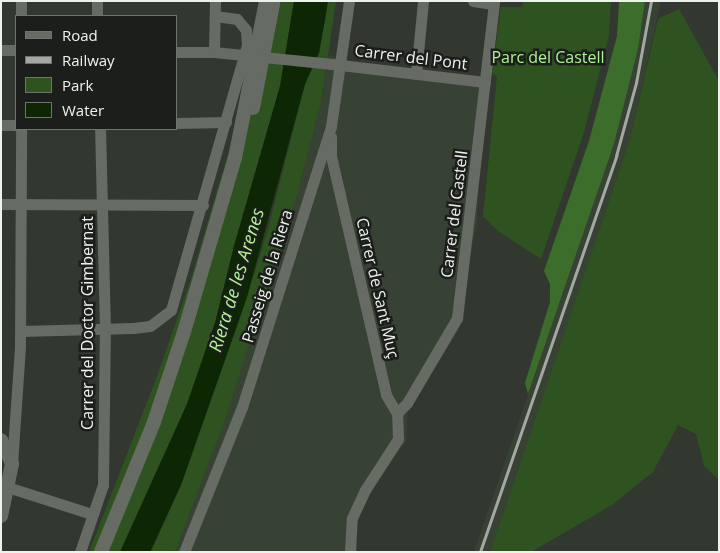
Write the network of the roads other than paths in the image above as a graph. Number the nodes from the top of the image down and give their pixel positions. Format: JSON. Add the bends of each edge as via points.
{"nodes":[{"id":1,"x":21,"y":1,"type":"edge"},
{"id":2,"x":97,"y":1,"type":"edge"},
{"id":3,"x":215,"y":1,"type":"edge"},
{"id":4,"x":266,"y":1,"type":"edge"},
{"id":5,"x":273,"y":1,"type":"edge"},
{"id":6,"x":349,"y":1,"type":"edge"},
{"id":7,"x":423,"y":1,"type":"edge"},
{"id":8,"x":473,"y":1,"type":"edge"},
{"id":9,"x":493,"y":3,"type":"edge"},
{"id":10,"x":21,"y":15,"type":"edge"},
{"id":11,"x":97,"y":15,"type":"edge"},
{"id":12,"x":215,"y":16,"type":"junction"},
{"id":13,"x":1,"y":50,"type":"edge"},
{"id":14,"x":15,"y":50,"type":"edge"},
{"id":15,"x":178,"y":52,"type":"edge"},
{"id":16,"x":218,"y":53,"type":"junction"},
{"id":17,"x":337,"y":64,"type":"junction"},
{"id":18,"x":416,"y":74,"type":"junction"},
{"id":19,"x":485,"y":82,"type":"junction"},
{"id":20,"x":226,"y":122,"type":"junction"},
{"id":21,"x":178,"y":123,"type":"edge"},
{"id":22,"x":1,"y":125,"type":"edge"},
{"id":23,"x":15,"y":126,"type":"edge"},
{"id":24,"x":331,"y":126,"type":"junction"},
{"id":25,"x":21,"y":130,"type":"edge"},
{"id":26,"x":100,"y":130,"type":"edge"},
{"id":27,"x":235,"y":158,"type":"junction"},
{"id":28,"x":334,"y":167,"type":"junction"},
{"id":29,"x":315,"y":173,"type":"junction"},
{"id":30,"x":1,"y":204,"type":"edge"},
{"id":31,"x":21,"y":204,"type":"junction"},
{"id":32,"x":102,"y":205,"type":"junction"},
{"id":33,"x":203,"y":205,"type":"junction"},
{"id":34,"x":105,"y":330,"type":"junction"},
{"id":35,"x":21,"y":331,"type":"junction"},
{"id":36,"x":397,"y":414,"type":"junction"},
{"id":37,"x":1,"y":440,"type":"edge"},
{"id":38,"x":12,"y":464,"type":"junction"},
{"id":39,"x":5,"y":486,"type":"edge"},
{"id":40,"x":92,"y":514,"type":"junction"},
{"id":41,"x":1,"y":516,"type":"edge"},
{"id":42,"x":80,"y":552,"type":"edge"},
{"id":43,"x":101,"y":552,"type":"edge"},
{"id":44,"x":184,"y":552,"type":"edge"},
{"id":45,"x":350,"y":552,"type":"edge"}],
"edges":[{"from":1,"to":10,"type":"street"},
{"from":2,"to":11,"type":"street"},
{"from":3,"to":12,"type":"street"},
{"from":4,"to":27,"type":"main road"},
{"from":5,"to":27,"type":"main road","via":[[258,86]]},
{"from":6,"to":17,"type":"street","name":"Passeig de la Riera"},
{"from":7,"to":18,"type":"street"},
{"from":8,"to":9,"type":"street"},
{"from":9,"to":19,"type":"street","name":"Carrer del Castell"},
{"from":12,"to":16,"type":"street"},
{"from":12,"to":20,"type":"street","via":[[237,20],[246,30],[247,45]]},
{"from":13,"to":14,"type":"street"},
{"from":15,"to":16,"type":"street","name":"Carrer del Pont"},
{"from":16,"to":17,"type":"street","name":"Carrer del Pont"},
{"from":17,"to":18,"type":"street","name":"Carrer del Pont"},
{"from":17,"to":24,"type":"street","name":"Passeig de la Riera"},
{"from":18,"to":19,"type":"street","name":"Carrer del Pont"},
{"from":19,"to":36,"type":"street","name":"Carrer del Castell","via":[[457,318],[408,403]]},
{"from":20,"to":21,"type":"street"},
{"from":20,"to":33,"type":"street"},
{"from":22,"to":23,"type":"street"},
{"from":24,"to":28,"type":"street","name":"Carrer de Sant Muç"},
{"from":24,"to":29,"type":"street","name":"Passeig de la Riera"},
{"from":25,"to":31,"type":"street"},
{"from":26,"to":32,"type":"street","name":"Carrer del Doctor Gimbernat"},
{"from":27,"to":43,"type":"main road","via":[[169,378]]},
{"from":28,"to":29,"type":"street","via":[[321,165]]},
{"from":28,"to":36,"type":"street","name":"Carrer de Sant Muç","via":[[386,395]]},
{"from":29,"to":44,"type":"street","name":"Passeig de la Riera","via":[[242,407]]},
{"from":30,"to":31,"type":"street"},
{"from":31,"to":32,"type":"street"},
{"from":31,"to":35,"type":"street"},
{"from":32,"to":33,"type":"street"},
{"from":32,"to":34,"type":"street","name":"Carrer del Doctor Gimbernat"},
{"from":33,"to":34,"type":"street","via":[[175,301],[162,319],[150,326]]},
{"from":34,"to":35,"type":"street"},
{"from":34,"to":40,"type":"street","name":"Carrer del Doctor Gimbernat","via":[[103,485]]},
{"from":35,"to":38,"type":"street"},
{"from":36,"to":45,"type":"street","via":[[398,439],[365,490],[352,518]]},
{"from":37,"to":38,"type":"main road"},
{"from":38,"to":39,"type":"main road"},
{"from":39,"to":40,"type":"street"},
{"from":39,"to":41,"type":"main road"},
{"from":40,"to":42,"type":"street"}]}
